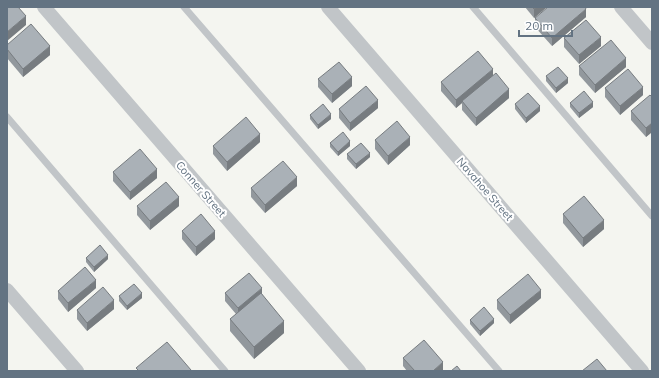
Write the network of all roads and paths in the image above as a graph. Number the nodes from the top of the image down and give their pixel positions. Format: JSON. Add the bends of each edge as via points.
{"nodes":[{"id":1,"x":44,"y":7,"type":"edge"},
{"id":2,"x":184,"y":7,"type":"edge"},
{"id":3,"x":328,"y":7,"type":"edge"},
{"id":4,"x":473,"y":7,"type":"edge"},
{"id":5,"x":621,"y":7,"type":"edge"},
{"id":6,"x":652,"y":43,"type":"edge"},
{"id":7,"x":7,"y":118,"type":"edge"},
{"id":8,"x":652,"y":216,"type":"edge"},
{"id":9,"x":7,"y":290,"type":"edge"},
{"id":10,"x":77,"y":371,"type":"edge"},
{"id":11,"x":225,"y":371,"type":"edge"},
{"id":12,"x":359,"y":371,"type":"edge"},
{"id":13,"x":499,"y":371,"type":"edge"},
{"id":14,"x":642,"y":371,"type":"edge"}],
"edges":[{"from":1,"to":12,"type":"street","name":"Conner Street"},
{"from":2,"to":13,"type":"lane"},
{"from":3,"to":14,"type":"street","name":"Navahoe Street"},
{"from":4,"to":8,"type":"lane"},
{"from":5,"to":6,"type":"street"},
{"from":7,"to":11,"type":"lane"},
{"from":9,"to":10,"type":"street"}]}
